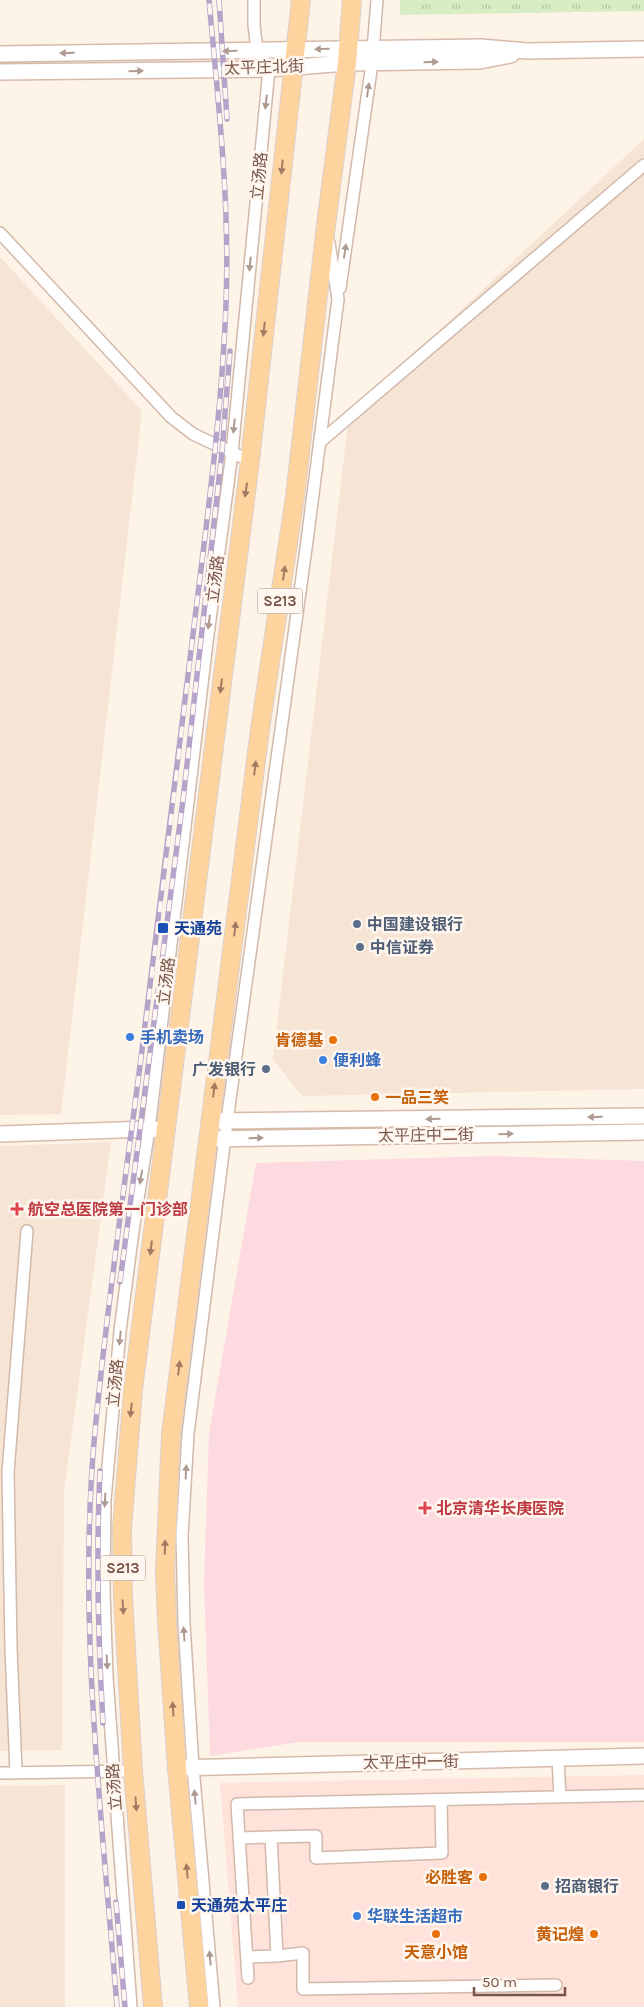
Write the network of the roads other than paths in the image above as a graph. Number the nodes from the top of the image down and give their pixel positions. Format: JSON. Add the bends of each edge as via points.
{"nodes":[{"id":1,"x":254,"y":0,"type":"edge"},
{"id":2,"x":300,"y":0,"type":"edge"},
{"id":3,"x":352,"y":0,"type":"edge"},
{"id":4,"x":377,"y":0,"type":"edge"},
{"id":5,"x":644,"y":49,"type":"edge"},
{"id":6,"x":257,"y":50,"type":"junction"},
{"id":7,"x":0,"y":54,"type":"edge"},
{"id":8,"x":348,"y":56,"type":"junction"},
{"id":9,"x":373,"y":56,"type":"junction"},
{"id":10,"x":295,"y":58,"type":"junction"},
{"id":11,"x":270,"y":69,"type":"junction"},
{"id":12,"x":0,"y":72,"type":"edge"},
{"id":13,"x":644,"y":165,"type":"edge"},
{"id":14,"x":326,"y":225,"type":"junction"},
{"id":15,"x":0,"y":233,"type":"edge"},
{"id":16,"x":338,"y":299,"type":"junction"},
{"id":17,"x":320,"y":442,"type":"junction"},
{"id":18,"x":232,"y":453,"type":"junction"},
{"id":19,"x":250,"y":462,"type":"junction"},
{"id":20,"x":644,"y":1116,"type":"edge"},
{"id":21,"x":218,"y":1121,"type":"junction"},
{"id":22,"x":157,"y":1130,"type":"junction"},
{"id":23,"x":644,"y":1132,"type":"edge"},
{"id":24,"x":0,"y":1134,"type":"edge"},
{"id":25,"x":216,"y":1138,"type":"junction"},
{"id":26,"x":27,"y":1231,"type":"dead end"},
{"id":27,"x":644,"y":1756,"type":"edge"},
{"id":28,"x":558,"y":1758,"type":"junction"},
{"id":29,"x":185,"y":1767,"type":"junction"},
{"id":30,"x":113,"y":1771,"type":"junction"},
{"id":31,"x":134,"y":1771,"type":"junction"},
{"id":32,"x":16,"y":1772,"type":"junction"},
{"id":33,"x":0,"y":1773,"type":"edge"},
{"id":34,"x":644,"y":1795,"type":"edge"},
{"id":35,"x":560,"y":1797,"type":"junction"},
{"id":36,"x":441,"y":1800,"type":"junction"},
{"id":37,"x":239,"y":1838,"type":"junction"},
{"id":38,"x":271,"y":1838,"type":"junction"},
{"id":39,"x":277,"y":1956,"type":"junction"},
{"id":40,"x":246,"y":1957,"type":"junction"},
{"id":41,"x":248,"y":1978,"type":"dead end"},
{"id":42,"x":556,"y":1984,"type":"dead end"},
{"id":43,"x":131,"y":2007,"type":"edge"},
{"id":44,"x":153,"y":2007,"type":"edge"},
{"id":45,"x":199,"y":2007,"type":"edge"},
{"id":46,"x":214,"y":2007,"type":"edge"}],
"edges":[{"from":1,"to":6,"type":"street"},
{"from":2,"to":10,"type":"main road","name":"立汤路","number":"S213"},
{"from":3,"to":8,"type":"main road","number":"S213"},
{"from":4,"to":9,"type":"street"},
{"from":5,"to":9,"type":"main road","name":"太平庄北街","via":[[527,51],[481,47]]},
{"from":6,"to":7,"type":"main road","name":"太平庄北街","one_way":true},
{"from":6,"to":10,"type":"main road","name":"太平庄北街"},
{"from":6,"to":11,"type":"street"},
{"from":8,"to":9,"type":"main road","name":"太平庄北街"},
{"from":8,"to":10,"type":"main road","name":"太平庄北街"},
{"from":8,"to":14,"type":"main road","number":"S213"},
{"from":16,"to":9,"type":"street","one_way":true},
{"from":10,"to":11,"type":"main road","name":"太平庄北街"},
{"from":10,"to":19,"type":"main road","name":"立汤路","number":"S213","one_way":true},
{"from":12,"to":11,"type":"main road","name":"太平庄北街","one_way":true},
{"from":11,"to":18,"type":"street","name":"立汤路","number":"S213","one_way":true},
{"from":13,"to":17,"type":"street"},
{"from":14,"to":16,"type":"street","number":"S213"},
{"from":21,"to":14,"type":"main road","number":"S213","one_way":true,"via":[[260,729],[295,496]]},
{"from":15,"to":18,"type":"street","via":[[171,417],[193,434]]},
{"from":16,"to":17,"type":"street","number":"S213"},
{"from":17,"to":21,"type":"street","number":"S213"},
{"from":18,"to":19,"type":"street"},
{"from":18,"to":22,"type":"street","name":"立汤路","number":"S213","one_way":true,"via":[[206,642]]},
{"from":19,"to":22,"type":"main road","name":"立汤路","number":"S213","one_way":true},
{"from":20,"to":21,"type":"main road","name":"太平庄中二街","one_way":true},
{"from":21,"to":25,"type":"main road","number":"S213"},
{"from":22,"to":24,"type":"main road"},
{"from":22,"to":30,"type":"street","name":"立汤路","number":"S213","one_way":true,"via":[[133,1231],[105,1500],[104,1593]]},
{"from":22,"to":31,"type":"main road","name":"立汤路","number":"S213","one_way":true,"via":[[122,1528]]},
{"from":25,"to":23,"type":"main road","name":"太平庄中二街","one_way":true},
{"from":29,"to":25,"type":"main road","number":"S213","one_way":true,"via":[[167,1620],[166,1531],[171,1434]]},
{"from":26,"to":32,"type":"street","via":[[8,1472]]},
{"from":27,"to":28,"type":"main road","name":"太平庄中一街"},
{"from":28,"to":29,"type":"main road","name":"太平庄中一街"},
{"from":28,"to":35,"type":"street"},
{"from":45,"to":29,"type":"main road","number":"S213","one_way":true},
{"from":46,"to":29,"type":"street","number":"S213","one_way":true},
{"from":30,"to":31,"type":"street"},
{"from":30,"to":32,"type":"street"},
{"from":30,"to":43,"type":"street","name":"立汤路","number":"S213"},
{"from":31,"to":44,"type":"main road","name":"立汤路","number":"S213","one_way":true},
{"from":32,"to":33,"type":"street"},
{"from":34,"to":35,"type":"street"},
{"from":35,"to":36,"type":"street"},
{"from":36,"to":37,"type":"street","via":[[237,1804]]},
{"from":36,"to":38,"type":"street","via":[[442,1853],[316,1858],[316,1836]]},
{"from":37,"to":38,"type":"street"},
{"from":37,"to":40,"type":"street"},
{"from":38,"to":39,"type":"street"},
{"from":39,"to":40,"type":"street"},
{"from":39,"to":42,"type":"street","via":[[303,1953],[303,1989]]},
{"from":40,"to":41,"type":"street"}]}
